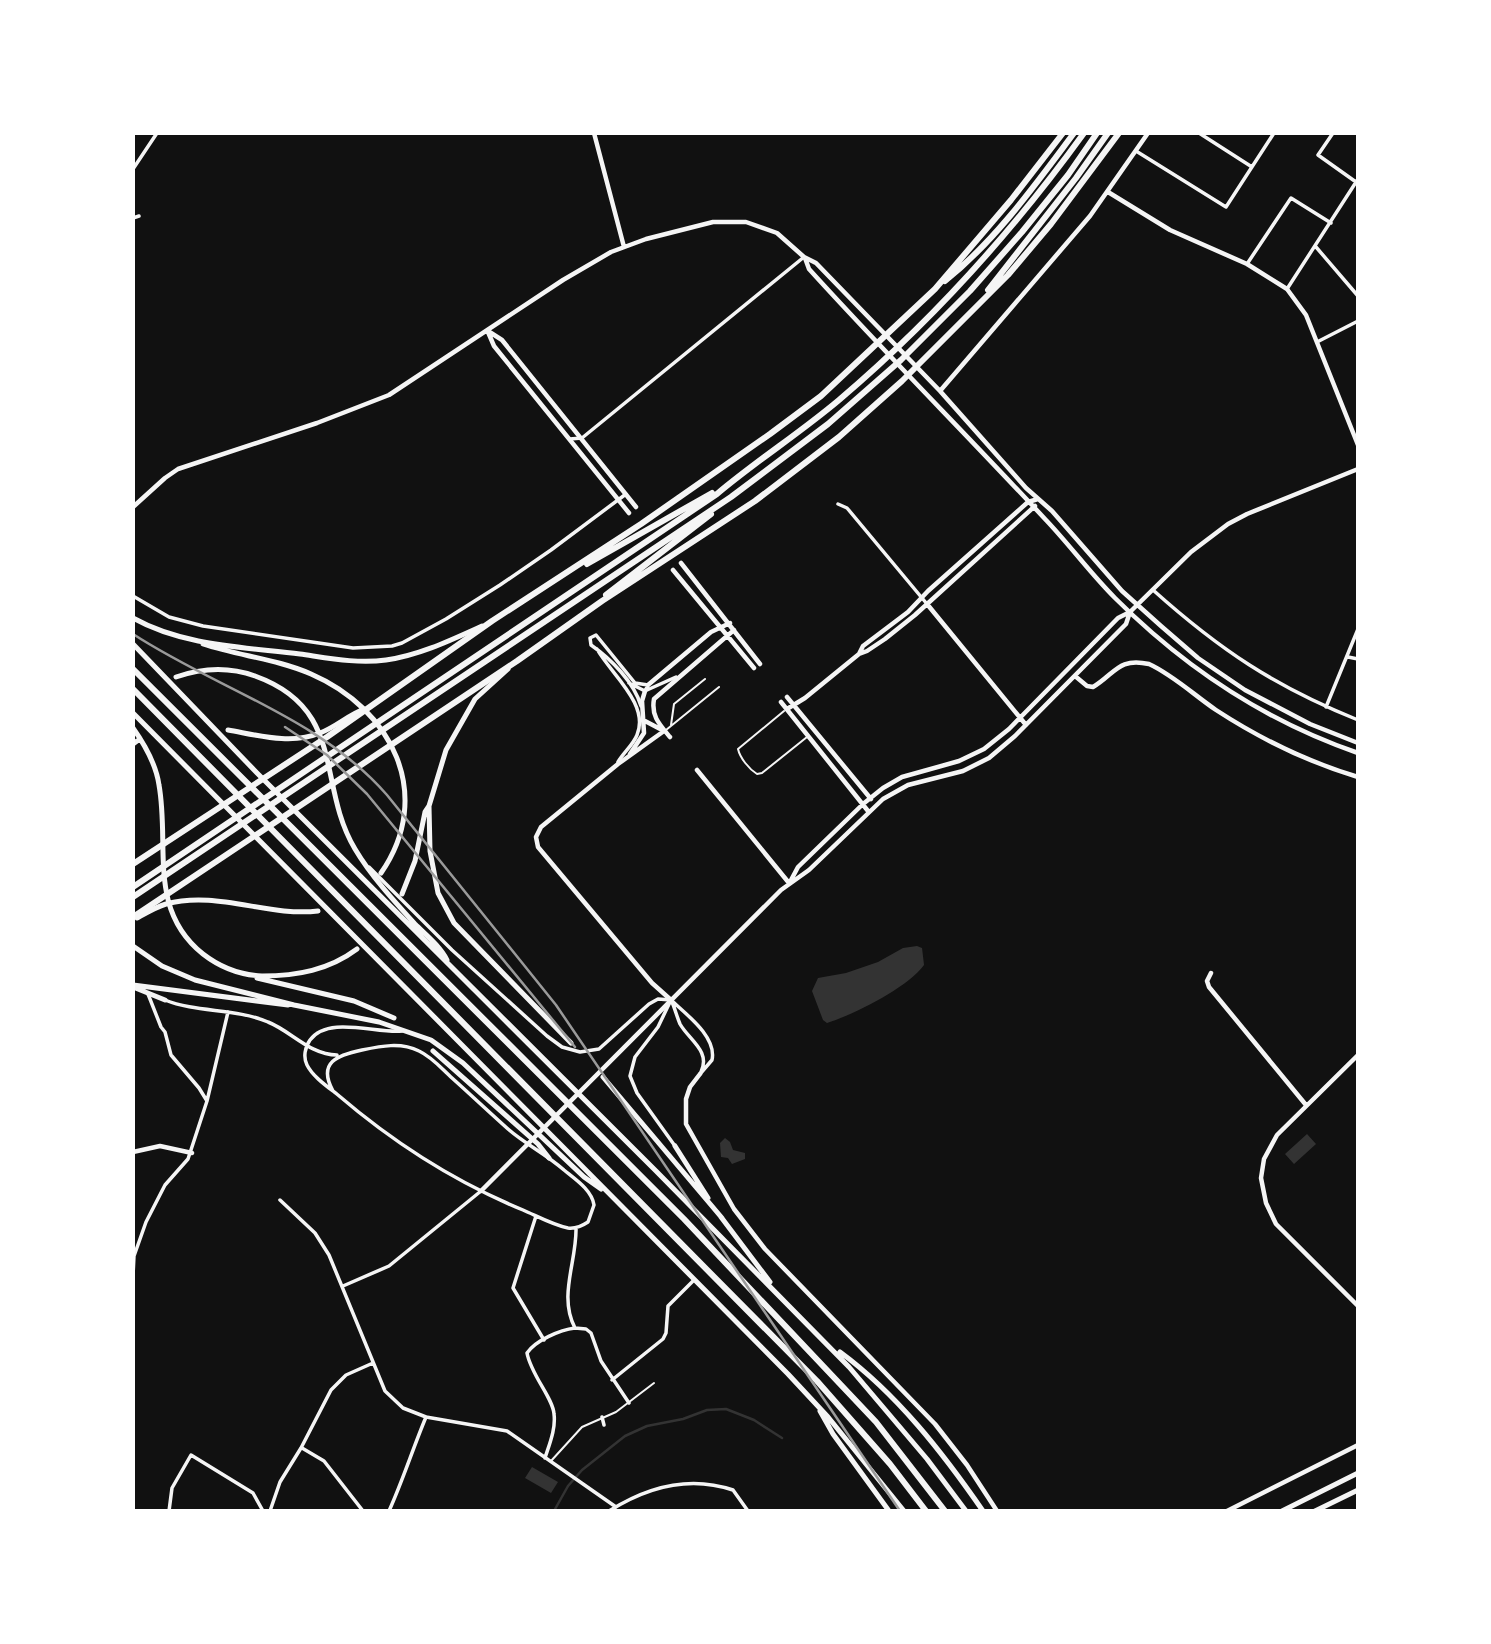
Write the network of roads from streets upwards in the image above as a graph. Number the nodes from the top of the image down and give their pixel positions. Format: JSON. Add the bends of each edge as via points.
{"nodes":[{"id":1,"x":157,"y":133,"type":"edge"},
{"id":2,"x":594,"y":133,"type":"edge"},
{"id":3,"x":1063,"y":133,"type":"edge"},
{"id":4,"x":1074,"y":133,"type":"edge"},
{"id":5,"x":1084,"y":133,"type":"edge"},
{"id":6,"x":1097,"y":133,"type":"edge"},
{"id":7,"x":1108,"y":133,"type":"edge"},
{"id":8,"x":1119,"y":133,"type":"edge"},
{"id":9,"x":1148,"y":133,"type":"edge"},
{"id":10,"x":1199,"y":133,"type":"edge"},
{"id":11,"x":1274,"y":133,"type":"edge"},
{"id":12,"x":1333,"y":133,"type":"edge"},
{"id":13,"x":1136,"y":151,"type":"junction"},
{"id":14,"x":1252,"y":167,"type":"junction"},
{"id":15,"x":133,"y":169,"type":"edge"},
{"id":16,"x":1357,"y":181,"type":"edge"},
{"id":17,"x":1108,"y":192,"type":"junction"},
{"id":18,"x":139,"y":216,"type":"dead end"},
{"id":19,"x":133,"y":218,"type":"edge"},
{"id":20,"x":1331,"y":223,"type":"junction"},
{"id":21,"x":624,"y":247,"type":"junction"},
{"id":22,"x":1316,"y":247,"type":"junction"},
{"id":23,"x":804,"y":257,"type":"junction"},
{"id":24,"x":1247,"y":264,"type":"junction"},
{"id":25,"x":936,"y":289,"type":"junction"},
{"id":26,"x":1287,"y":289,"type":"junction"},
{"id":27,"x":985,"y":296,"type":"junction"},
{"id":28,"x":1358,"y":296,"type":"edge"},
{"id":29,"x":1358,"y":321,"type":"edge"},
{"id":30,"x":488,"y":331,"type":"junction"},
{"id":31,"x":886,"y":337,"type":"junction"},
{"id":32,"x":1317,"y":341,"type":"junction"},
{"id":33,"x":878,"y":344,"type":"junction"},
{"id":34,"x":916,"y":367,"type":"junction"},
{"id":35,"x":909,"y":374,"type":"junction"},
{"id":36,"x":940,"y":391,"type":"junction"},
{"id":37,"x":582,"y":438,"type":"junction"},
{"id":38,"x":569,"y":439,"type":"junction"},
{"id":39,"x":1358,"y":445,"type":"edge"},
{"id":40,"x":1358,"y":469,"type":"edge"},
{"id":41,"x":732,"y":482,"type":"junction"},
{"id":42,"x":626,"y":494,"type":"junction"},
{"id":43,"x":731,"y":497,"type":"junction"},
{"id":44,"x":1038,"y":499,"type":"junction"},
{"id":45,"x":618,"y":500,"type":"junction"},
{"id":46,"x":1028,"y":502,"type":"junction"},
{"id":47,"x":838,"y":505,"type":"dead end"},
{"id":48,"x":133,"y":507,"type":"edge"},
{"id":49,"x":636,"y":507,"type":"dead end"},
{"id":50,"x":1035,"y":508,"type":"junction"},
{"id":51,"x":629,"y":513,"type":"dead end"},
{"id":52,"x":681,"y":563,"type":"dead end"},
{"id":53,"x":673,"y":569,"type":"dead end"},
{"id":54,"x":560,"y":577,"type":"junction"},
{"id":55,"x":1153,"y":590,"type":"junction"},
{"id":56,"x":133,"y":596,"type":"edge"},
{"id":57,"x":922,"y":597,"type":"junction"},
{"id":58,"x":602,"y":601,"type":"junction"},
{"id":59,"x":927,"y":604,"type":"junction"},
{"id":60,"x":1137,"y":606,"type":"junction"},
{"id":61,"x":1130,"y":612,"type":"junction"},
{"id":62,"x":133,"y":618,"type":"edge"},
{"id":63,"x":492,"y":621,"type":"junction"},
{"id":64,"x":732,"y":622,"type":"junction"},
{"id":65,"x":719,"y":626,"type":"junction"},
{"id":66,"x":734,"y":629,"type":"junction"},
{"id":67,"x":1358,"y":629,"type":"edge"},
{"id":68,"x":727,"y":636,"type":"junction"},
{"id":69,"x":190,"y":640,"type":"junction"},
{"id":70,"x":133,"y":644,"type":"edge"},
{"id":71,"x":597,"y":649,"type":"junction"},
{"id":72,"x":859,"y":654,"type":"junction"},
{"id":73,"x":1348,"y":657,"type":"junction"},
{"id":74,"x":1358,"y":659,"type":"edge"},
{"id":75,"x":517,"y":662,"type":"junction"},
{"id":76,"x":760,"y":664,"type":"dead end"},
{"id":77,"x":754,"y":668,"type":"dead end"},
{"id":78,"x":133,"y":669,"type":"edge"},
{"id":79,"x":1075,"y":676,"type":"junction"},
{"id":80,"x":176,"y":677,"type":"dead end"},
{"id":81,"x":676,"y":677,"type":"junction"},
{"id":82,"x":629,"y":683,"type":"junction"},
{"id":83,"x":648,"y":685,"type":"junction"},
{"id":84,"x":133,"y":689,"type":"edge"},
{"id":85,"x":645,"y":691,"type":"junction"},
{"id":86,"x":787,"y":697,"type":"dead end"},
{"id":87,"x":781,"y":702,"type":"dead end"},
{"id":88,"x":374,"y":704,"type":"junction"},
{"id":89,"x":794,"y":705,"type":"junction"},
{"id":90,"x":1326,"y":707,"type":"junction"},
{"id":91,"x":787,"y":709,"type":"junction"},
{"id":92,"x":133,"y":713,"type":"edge"},
{"id":93,"x":643,"y":713,"type":"junction"},
{"id":94,"x":1019,"y":718,"type":"junction"},
{"id":95,"x":1358,"y":720,"type":"edge"},
{"id":96,"x":645,"y":721,"type":"junction"},
{"id":97,"x":1026,"y":725,"type":"junction"},
{"id":98,"x":133,"y":728,"type":"edge"},
{"id":99,"x":228,"y":730,"type":"dead end"},
{"id":100,"x":664,"y":731,"type":"junction"},
{"id":101,"x":670,"y":737,"type":"dead end"},
{"id":102,"x":1358,"y":743,"type":"edge"},
{"id":103,"x":1358,"y":753,"type":"edge"},
{"id":104,"x":627,"y":758,"type":"junction"},
{"id":105,"x":618,"y":764,"type":"junction"},
{"id":106,"x":697,"y":770,"type":"dead end"},
{"id":107,"x":1358,"y":777,"type":"edge"},
{"id":108,"x":870,"y":797,"type":"junction"},
{"id":109,"x":863,"y":804,"type":"junction"},
{"id":110,"x":876,"y":804,"type":"junction"},
{"id":111,"x":429,"y":806,"type":"junction"},
{"id":112,"x":868,"y":811,"type":"junction"},
{"id":113,"x":360,"y":858,"type":"junction"},
{"id":114,"x":133,"y":864,"type":"edge"},
{"id":115,"x":381,"y":873,"type":"dead end"},
{"id":116,"x":789,"y":883,"type":"junction"},
{"id":117,"x":133,"y":887,"type":"edge"},
{"id":118,"x":402,"y":894,"type":"dead end"},
{"id":119,"x":133,"y":897,"type":"edge"},
{"id":120,"x":318,"y":911,"type":"dead end"},
{"id":121,"x":133,"y":918,"type":"edge"},
{"id":122,"x":133,"y":946,"type":"edge"},
{"id":123,"x":357,"y":949,"type":"dead end"},
{"id":124,"x":453,"y":968,"type":"junction"},
{"id":125,"x":237,"y":973,"type":"junction"},
{"id":126,"x":1211,"y":973,"type":"dead end"},
{"id":127,"x":133,"y":986,"type":"edge"},
{"id":128,"x":148,"y":993,"type":"junction"},
{"id":129,"x":164,"y":1000,"type":"joint"},
{"id":130,"x":671,"y":1000,"type":"junction"},
{"id":131,"x":294,"y":1005,"type":"junction"},
{"id":132,"x":228,"y":1013,"type":"junction"},
{"id":133,"x":394,"y":1018,"type":"dead end"},
{"id":134,"x":408,"y":1031,"type":"junction"},
{"id":135,"x":570,"y":1044,"type":"dead end"},
{"id":136,"x":307,"y":1045,"type":"junction"},
{"id":137,"x":433,"y":1051,"type":"dead end"},
{"id":138,"x":342,"y":1054,"type":"junction"},
{"id":139,"x":1358,"y":1055,"type":"edge"},
{"id":140,"x":700,"y":1074,"type":"junction"},
{"id":141,"x":603,"y":1077,"type":"dead end"},
{"id":142,"x":333,"y":1091,"type":"junction"},
{"id":143,"x":207,"y":1101,"type":"junction"},
{"id":144,"x":1306,"y":1105,"type":"junction"},
{"id":145,"x":675,"y":1146,"type":"joint"},
{"id":146,"x":133,"y":1152,"type":"edge"},
{"id":147,"x":191,"y":1153,"type":"junction"},
{"id":148,"x":549,"y":1158,"type":"junction"},
{"id":149,"x":481,"y":1191,"type":"junction"},
{"id":150,"x":615,"y":1199,"type":"junction"},
{"id":151,"x":280,"y":1200,"type":"dead end"},
{"id":152,"x":536,"y":1216,"type":"junction"},
{"id":153,"x":722,"y":1218,"type":"junction"},
{"id":154,"x":576,"y":1228,"type":"junction"},
{"id":155,"x":133,"y":1276,"type":"edge"},
{"id":156,"x":694,"y":1280,"type":"junction"},
{"id":157,"x":343,"y":1286,"type":"junction"},
{"id":158,"x":780,"y":1296,"type":"junction"},
{"id":159,"x":1358,"y":1306,"type":"edge"},
{"id":160,"x":575,"y":1328,"type":"junction"},
{"id":161,"x":544,"y":1340,"type":"junction"},
{"id":162,"x":826,"y":1342,"type":"junction"},
{"id":163,"x":373,"y":1363,"type":"junction"},
{"id":164,"x":612,"y":1380,"type":"junction"},
{"id":165,"x":629,"y":1403,"type":"road end"},
{"id":166,"x":815,"y":1403,"type":"junction"},
{"id":167,"x":426,"y":1417,"type":"junction"},
{"id":168,"x":602,"y":1417,"type":"road end"},
{"id":169,"x":604,"y":1425,"type":"dead end"},
{"id":170,"x":1358,"y":1444,"type":"edge"},
{"id":171,"x":301,"y":1448,"type":"junction"},
{"id":172,"x":545,"y":1458,"type":"junction"},
{"id":173,"x":1358,"y":1473,"type":"edge"},
{"id":174,"x":1358,"y":1490,"type":"edge"},
{"id":175,"x":616,"y":1507,"type":"junction"},
{"id":176,"x":170,"y":1511,"type":"edge"},
{"id":177,"x":263,"y":1511,"type":"edge"},
{"id":178,"x":270,"y":1511,"type":"edge"},
{"id":179,"x":363,"y":1511,"type":"edge"},
{"id":180,"x":388,"y":1511,"type":"edge"},
{"id":181,"x":609,"y":1511,"type":"edge"},
{"id":182,"x":748,"y":1511,"type":"edge"},
{"id":183,"x":889,"y":1511,"type":"edge"},
{"id":184,"x":904,"y":1511,"type":"edge"},
{"id":185,"x":926,"y":1511,"type":"edge"},
{"id":186,"x":945,"y":1511,"type":"edge"},
{"id":187,"x":966,"y":1511,"type":"edge"},
{"id":188,"x":983,"y":1511,"type":"edge"},
{"id":189,"x":997,"y":1511,"type":"edge"},
{"id":190,"x":1227,"y":1511,"type":"edge"},
{"id":191,"x":1282,"y":1511,"type":"edge"},
{"id":192,"x":1315,"y":1511,"type":"edge"}],
"edges":[{"from":1,"to":15,"type":"street"},
{"from":2,"to":21,"type":"street"},
{"from":3,"to":25,"type":"highway"},
{"from":4,"to":25,"type":"highway","via":[[987,242]]},
{"from":5,"to":41,"type":"highway","via":[[1014,224],[945,300],[886,358],[790,440]]},
{"from":6,"to":43,"type":"highway","via":[[998,260],[914,348],[799,447]]},
{"from":7,"to":27,"type":"highway"},
{"from":8,"to":27,"type":"highway","via":[[1051,224]]},
{"from":9,"to":13,"type":"street"},
{"from":10,"to":14,"type":"street"},
{"from":11,"to":14,"type":"street"},
{"from":12,"to":16,"type":"street","via":[[1318,155]]},
{"from":13,"to":14,"type":"street","via":[[1226,207]]},
{"from":13,"to":17,"type":"street"},
{"from":16,"to":20,"type":"street"},
{"from":17,"to":24,"type":"street","via":[[1170,230]]},
{"from":17,"to":36,"type":"street"},
{"from":18,"to":19,"type":"street"},
{"from":20,"to":22,"type":"street"},
{"from":20,"to":24,"type":"street","via":[[1291,198]]},
{"from":21,"to":23,"type":"street","via":[[706,223],[735,220],[777,233]]},
{"from":21,"to":30,"type":"street","via":[[563,280]]},
{"from":22,"to":26,"type":"street"},
{"from":22,"to":28,"type":"street"},
{"from":23,"to":31,"type":"street","via":[[816,263]]},
{"from":23,"to":33,"type":"street","via":[[808,269]]},
{"from":23,"to":37,"type":"street"},
{"from":24,"to":26,"type":"street"},
{"from":25,"to":31,"type":"highway"},
{"from":26,"to":32,"type":"street"},
{"from":27,"to":34,"type":"highway"},
{"from":29,"to":32,"type":"street"},
{"from":30,"to":37,"type":"street","via":[[502,340]]},
{"from":30,"to":38,"type":"street","via":[[494,346]]},
{"from":30,"to":48,"type":"street","via":[[389,395],[178,469]]},
{"from":31,"to":33,"type":"highway"},
{"from":31,"to":34,"type":"street"},
{"from":32,"to":39,"type":"street"},
{"from":33,"to":35,"type":"street"},
{"from":33,"to":54,"type":"highway","via":[[770,434]]},
{"from":34,"to":35,"type":"highway"},
{"from":34,"to":36,"type":"street"},
{"from":35,"to":46,"type":"street"},
{"from":35,"to":58,"type":"highway","via":[[839,437],[765,493]]},
{"from":36,"to":44,"type":"street"},
{"from":37,"to":38,"type":"street"},
{"from":37,"to":42,"type":"street"},
{"from":38,"to":45,"type":"street"},
{"from":40,"to":55,"type":"street","via":[[1228,524]]},
{"from":41,"to":54,"type":"highway"},
{"from":41,"to":117,"type":"highway"},
{"from":42,"to":45,"type":"street"},
{"from":42,"to":49,"type":"street"},
{"from":43,"to":58,"type":"highway"},
{"from":43,"to":119,"type":"highway"},
{"from":44,"to":46,"type":"street"},
{"from":44,"to":50,"type":"street"},
{"from":44,"to":60,"type":"street"},
{"from":45,"to":51,"type":"street"},
{"from":45,"to":56,"type":"street","via":[[500,585],[392,646],[353,648],[193,624],[169,617]]},
{"from":46,"to":50,"type":"street"},
{"from":46,"to":57,"type":"street"},
{"from":47,"to":57,"type":"street","via":[[848,508]]},
{"from":50,"to":59,"type":"street"},
{"from":50,"to":61,"type":"street"},
{"from":52,"to":64,"type":"street"},
{"from":53,"to":65,"type":"street"},
{"from":54,"to":63,"type":"highway"},
{"from":55,"to":60,"type":"street"},
{"from":55,"to":90,"type":"street","via":[[1207,638]]},
{"from":57,"to":59,"type":"street"},
{"from":57,"to":72,"type":"street"},
{"from":58,"to":75,"type":"highway"},
{"from":59,"to":72,"type":"street"},
{"from":59,"to":94,"type":"street"},
{"from":60,"to":61,"type":"street"},
{"from":60,"to":102,"type":"street","via":[[1198,658],[1245,690]]},
{"from":61,"to":79,"type":"street","via":[[1126,624]]},
{"from":61,"to":94,"type":"street","via":[[1118,618]]},
{"from":61,"to":103,"type":"street","via":[[1181,657],[1240,698],[1298,729]]},
{"from":62,"to":69,"type":"main road"},
{"from":63,"to":69,"type":"main road","via":[[414,653],[370,662]]},
{"from":63,"to":88,"type":"highway"},
{"from":64,"to":65,"type":"street"},
{"from":64,"to":66,"type":"street"},
{"from":65,"to":68,"type":"street"},
{"from":65,"to":83,"type":"street"},
{"from":66,"to":68,"type":"street"},
{"from":66,"to":76,"type":"street"},
{"from":67,"to":73,"type":"street"},
{"from":68,"to":77,"type":"street"},
{"from":68,"to":81,"type":"street"},
{"from":69,"to":115,"type":"main road","via":[[309,673],[360,705],[380,727],[405,784],[405,818],[396,848]]},
{"from":70,"to":124,"type":"main road"},
{"from":71,"to":82,"type":"street"},
{"from":71,"to":83,"type":"street","via":[[590,641],[593,635],[635,683]]},
{"from":71,"to":105,"type":"street","via":[[636,705],[637,736]]},
{"from":72,"to":89,"type":"street"},
{"from":73,"to":74,"type":"street"},
{"from":73,"to":90,"type":"street"},
{"from":75,"to":111,"type":"main road","via":[[482,692],[464,715],[441,762]]},
{"from":75,"to":121,"type":"highway"},
{"from":78,"to":186,"type":"highway","via":[[684,1219],[876,1422]]},
{"from":79,"to":97,"type":"street"},
{"from":79,"to":107,"type":"street","via":[[1093,687],[1122,665],[1149,664],[1248,729]]},
{"from":80,"to":113,"type":"main road","via":[[218,669],[247,673],[271,682],[304,709],[327,753],[349,838]]},
{"from":81,"to":85,"type":"street"},
{"from":81,"to":100,"type":"street","via":[[654,699],[652,710]]},
{"from":82,"to":85,"type":"street"},
{"from":82,"to":93,"type":"street"},
{"from":83,"to":85,"type":"street"},
{"from":84,"to":185,"type":"highway","via":[[817,1381]]},
{"from":85,"to":93,"type":"street"},
{"from":86,"to":89,"type":"street"},
{"from":87,"to":91,"type":"street"},
{"from":88,"to":99,"type":"main road","via":[[307,737],[277,738]]},
{"from":88,"to":114,"type":"highway"},
{"from":89,"to":91,"type":"street"},
{"from":89,"to":108,"type":"street"},
{"from":90,"to":95,"type":"street"},
{"from":91,"to":109,"type":"street"},
{"from":92,"to":150,"type":"main road"},
{"from":93,"to":96,"type":"street"},
{"from":94,"to":97,"type":"street"},
{"from":94,"to":108,"type":"street","via":[[973,755],[902,777]]},
{"from":96,"to":100,"type":"street"},
{"from":96,"to":104,"type":"street","via":[[643,738]]},
{"from":97,"to":110,"type":"street","via":[[980,763],[908,785]]},
{"from":98,"to":125,"type":"main road","via":[[156,772],[164,882],[172,911],[195,946]]},
{"from":100,"to":101,"type":"street"},
{"from":100,"to":104,"type":"street"},
{"from":104,"to":105,"type":"street"},
{"from":105,"to":130,"type":"street","via":[[541,827],[538,847]]},
{"from":106,"to":116,"type":"street"},
{"from":108,"to":109,"type":"street"},
{"from":108,"to":110,"type":"street"},
{"from":109,"to":112,"type":"street"},
{"from":109,"to":116,"type":"street","via":[[798,867]]},
{"from":110,"to":112,"type":"street"},
{"from":111,"to":118,"type":"main road"},
{"from":111,"to":135,"type":"main road","via":[[430,851],[438,893],[448,914]]},
{"from":112,"to":116,"type":"street","via":[[809,870]]},
{"from":113,"to":124,"type":"main road"},
{"from":113,"to":130,"type":"street","via":[[452,950],[547,1036],[570,1051],[605,1046],[649,1004]]},
{"from":116,"to":130,"type":"street"},
{"from":120,"to":121,"type":"main road","via":[[286,912],[195,899],[164,904]]},
{"from":122,"to":131,"type":"main road","via":[[180,975]]},
{"from":123,"to":125,"type":"main road","via":[[334,964],[302,973]]},
{"from":124,"to":158,"type":"main road"},
{"from":125,"to":133,"type":"main road","via":[[354,1001]]},
{"from":126,"to":144,"type":"street","via":[[1207,981],[1210,990]]},
{"from":127,"to":128,"type":"main road"},
{"from":127,"to":131,"type":"main road"},
{"from":128,"to":129,"type":"main road"},
{"from":128,"to":143,"type":"street","via":[[171,1055]]},
{"from":129,"to":132,"type":"street"},
{"from":130,"to":140,"type":"street","via":[[680,1024],[702,1053]]},
{"from":130,"to":140,"type":"street","via":[[711,1045],[712,1060]]},
{"from":130,"to":145,"type":"street","via":[[635,1057],[630,1076]]},
{"from":130,"to":149,"type":"street"},
{"from":131,"to":134,"type":"main road"},
{"from":132,"to":136,"type":"street","via":[[267,1021]]},
{"from":132,"to":143,"type":"street"},
{"from":134,"to":136,"type":"street","via":[[331,1028],[316,1034]]},
{"from":134,"to":150,"type":"main road","via":[[456,1056],[584,1177]]},
{"from":136,"to":138,"type":"street","via":[[325,1054]]},
{"from":136,"to":142,"type":"street","via":[[307,1066]]},
{"from":137,"to":148,"type":"main road"},
{"from":138,"to":142,"type":"street","via":[[328,1069]]},
{"from":138,"to":148,"type":"street","via":[[385,1045],[418,1050],[519,1138]]},
{"from":139,"to":144,"type":"street"},
{"from":140,"to":189,"type":"street","via":[[685,1099],[686,1124],[734,1209],[765,1249],[935,1424]]},
{"from":141,"to":153,"type":"main road"},
{"from":142,"to":149,"type":"street","via":[[399,1143]]},
{"from":143,"to":147,"type":"street"},
{"from":144,"to":159,"type":"street","via":[[1269,1147],[1262,1172],[1264,1197],[1276,1224]]},
{"from":145,"to":153,"type":"main road"},
{"from":146,"to":147,"type":"street","via":[[164,1146]]},
{"from":147,"to":155,"type":"street","via":[[165,1185],[146,1222],[135,1250]]},
{"from":148,"to":154,"type":"street","via":[[593,1198],[590,1220]]},
{"from":149,"to":152,"type":"street"},
{"from":149,"to":157,"type":"street","via":[[389,1266]]},
{"from":150,"to":156,"type":"main road"},
{"from":151,"to":157,"type":"street","via":[[315,1233]]},
{"from":152,"to":154,"type":"street"},
{"from":152,"to":161,"type":"street","via":[[513,1288]]},
{"from":153,"to":158,"type":"main road"},
{"from":154,"to":160,"type":"street","via":[[567,1295]]},
{"from":156,"to":164,"type":"street","via":[[668,1306],[663,1339]]},
{"from":156,"to":166,"type":"main road"},
{"from":157,"to":163,"type":"street"},
{"from":158,"to":162,"type":"main road"},
{"from":160,"to":161,"type":"street"},
{"from":160,"to":164,"type":"street","via":[[591,1333]]},
{"from":161,"to":172,"type":"street","via":[[527,1353],[554,1415]]},
{"from":162,"to":187,"type":"main road","via":[[928,1459]]},
{"from":162,"to":188,"type":"main road","via":[[864,1370],[926,1434]]},
{"from":163,"to":167,"type":"street","via":[[391,1398]]},
{"from":163,"to":171,"type":"street","via":[[334,1386]]},
{"from":164,"to":165,"type":"street"},
{"from":166,"to":183,"type":"main road"},
{"from":166,"to":184,"type":"main road"},
{"from":167,"to":172,"type":"street","via":[[507,1431]]},
{"from":167,"to":180,"type":"street"},
{"from":168,"to":169,"type":"street"},
{"from":170,"to":190,"type":"street"},
{"from":171,"to":178,"type":"street","via":[[276,1490]]},
{"from":171,"to":179,"type":"street","via":[[324,1461]]},
{"from":172,"to":175,"type":"street"},
{"from":173,"to":191,"type":"main road"},
{"from":174,"to":192,"type":"main road"},
{"from":175,"to":181,"type":"street"},
{"from":175,"to":182,"type":"street","via":[[654,1488],[684,1482],[733,1490]]},
{"from":176,"to":177,"type":"street","via":[[172,1488],[191,1455],[253,1493]]}]}
